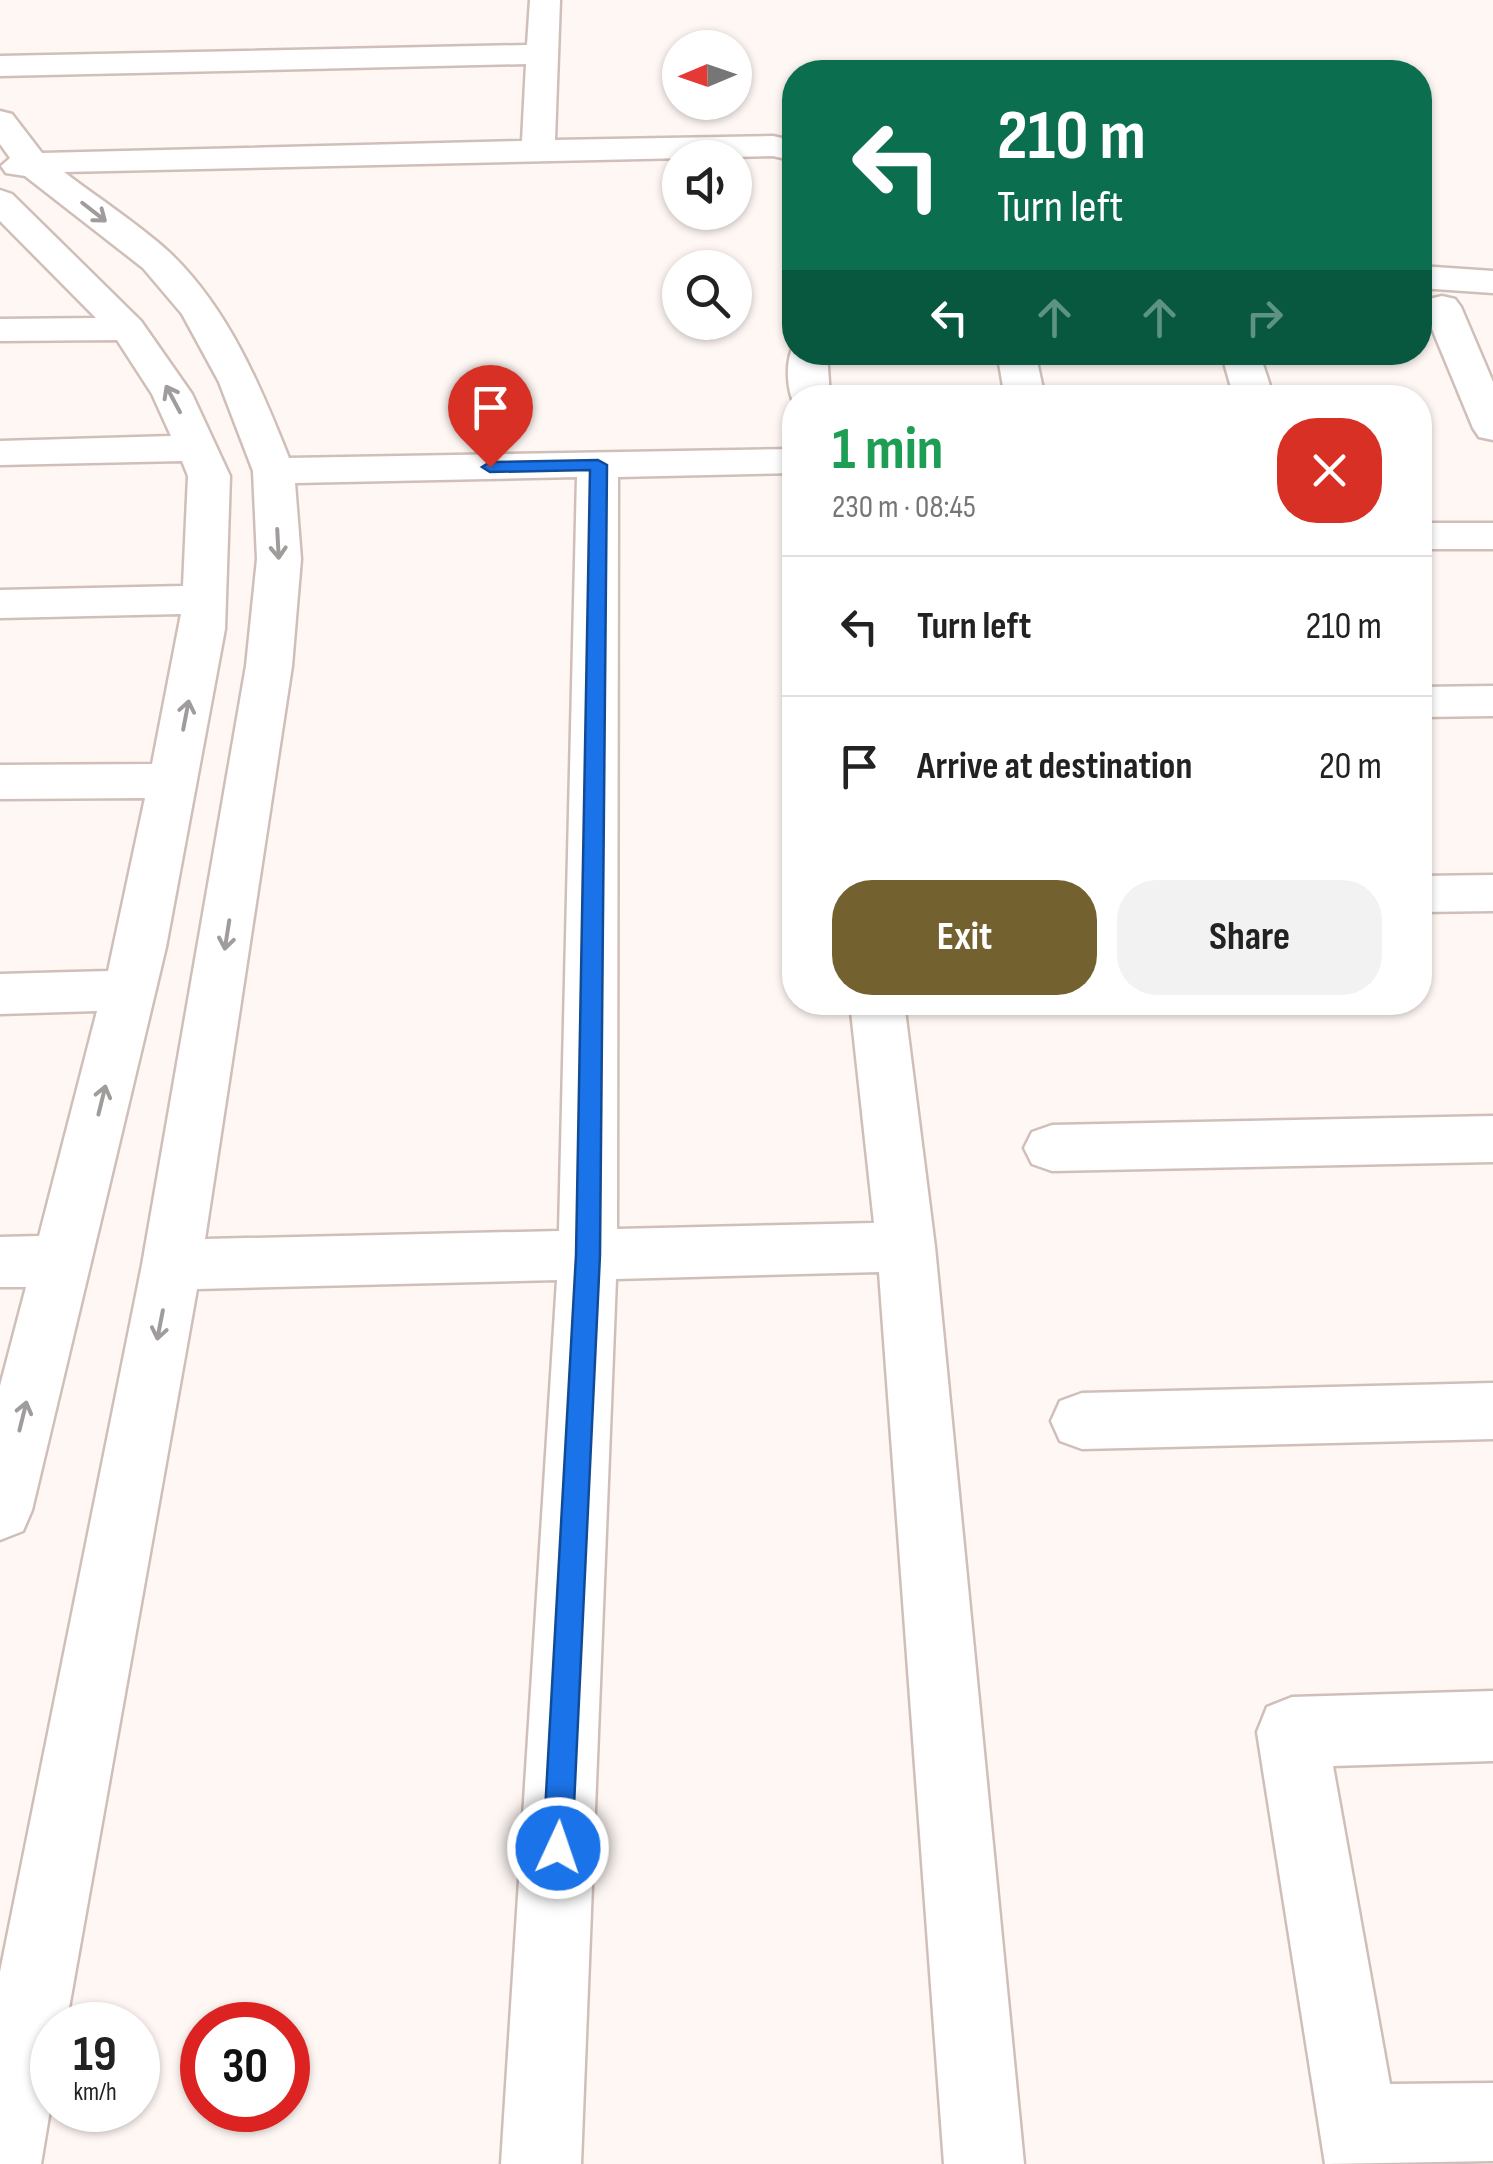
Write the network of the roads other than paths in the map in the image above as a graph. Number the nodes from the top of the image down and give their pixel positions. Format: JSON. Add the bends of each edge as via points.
{"nodes":[{"id":1,"x":545,"y":0,"type":"edge"},
{"id":2,"x":543,"y":54,"type":"junction"},
{"id":3,"x":0,"y":66,"type":"edge"},
{"id":4,"x":782,"y":148,"type":"edge"},
{"id":5,"x":538,"y":151,"type":"junction"},
{"id":6,"x":8,"y":164,"type":"edge"},
{"id":7,"x":1493,"y":282,"type":"edge"},
{"id":8,"x":1432,"y":296,"type":"edge"},
{"id":9,"x":1432,"y":298,"type":"edge"},
{"id":10,"x":1432,"y":307,"type":"edge"},
{"id":11,"x":1493,"y":311,"type":"edge"},
{"id":12,"x":5,"y":312,"type":"edge"},
{"id":13,"x":128,"y":329,"type":"junction"},
{"id":14,"x":1493,"y":428,"type":"edge"},
{"id":15,"x":197,"y":448,"type":"junction"},
{"id":16,"x":0,"y":453,"type":"edge"},
{"id":17,"x":782,"y":461,"type":"edge"},
{"id":18,"x":598,"y":465,"type":"junction"},
{"id":19,"x":274,"y":471,"type":"junction"},
{"id":20,"x":1432,"y":536,"type":"edge"},
{"id":21,"x":1493,"y":536,"type":"edge"},
{"id":22,"x":204,"y":600,"type":"junction"},
{"id":23,"x":0,"y":604,"type":"edge"},
{"id":24,"x":1493,"y":701,"type":"edge"},
{"id":25,"x":1432,"y":702,"type":"edge"},
{"id":26,"x":173,"y":781,"type":"junction"},
{"id":27,"x":0,"y":782,"type":"edge"},
{"id":28,"x":237,"y":872,"type":"junction"},
{"id":29,"x":152,"y":886,"type":"junction"},
{"id":30,"x":1493,"y":893,"type":"edge"},
{"id":31,"x":1432,"y":894,"type":"edge"},
{"id":32,"x":129,"y":990,"type":"junction"},
{"id":33,"x":0,"y":994,"type":"edge"},
{"id":34,"x":879,"y":1015,"type":"edge"},
{"id":35,"x":1493,"y":1139,"type":"edge"},
{"id":36,"x":1052,"y":1148,"type":"dead end"},
{"id":37,"x":906,"y":1247,"type":"junction"},
{"id":38,"x":588,"y":1255,"type":"junction"},
{"id":39,"x":62,"y":1261,"type":"junction"},
{"id":40,"x":0,"y":1262,"type":"edge"},
{"id":41,"x":172,"y":1265,"type":"junction"},
{"id":42,"x":1493,"y":1412,"type":"edge"},
{"id":43,"x":1082,"y":1420,"type":"dead end"},
{"id":44,"x":0,"y":1510,"type":"edge"},
{"id":45,"x":1493,"y":1726,"type":"edge"},
{"id":46,"x":1493,"y":2122,"type":"edge"},
{"id":47,"x":1361,"y":2144,"type":"edge"},
{"id":48,"x":0,"y":2164,"type":"edge"},
{"id":49,"x":541,"y":2164,"type":"edge"},
{"id":50,"x":984,"y":2164,"type":"edge"}],
"edges":[{"from":1,"to":2,"type":"street"},
{"from":2,"to":3,"type":"street"},
{"from":2,"to":5,"type":"street"},
{"from":4,"to":5,"type":"street"},
{"from":5,"to":6,"type":"street"},
{"from":6,"to":13,"type":"street"},
{"from":6,"to":19,"type":"street","one_way":true,"via":[[156,260],[199,310],[240,382]]},
{"from":7,"to":8,"type":"street"},
{"from":9,"to":11,"type":"street"},
{"from":10,"to":14,"type":"street"},
{"from":12,"to":13,"type":"street","via":[[46,329]]},
{"from":15,"to":13,"type":"street","one_way":true,"via":[[172,394]]},
{"from":15,"to":16,"type":"street"},
{"from":15,"to":22,"type":"street","via":[[209,476]]},
{"from":17,"to":18,"type":"street"},
{"from":18,"to":19,"type":"street"},
{"from":18,"to":38,"type":"street"},
{"from":19,"to":28,"type":"street","one_way":true,"via":[[279,559]]},
{"from":20,"to":21,"type":"street"},
{"from":22,"to":23,"type":"street"},
{"from":26,"to":22,"type":"street","one_way":true},
{"from":24,"to":25,"type":"street"},
{"from":26,"to":27,"type":"street"},
{"from":26,"to":29,"type":"street"},
{"from":28,"to":29,"type":"street"},
{"from":28,"to":41,"type":"street","one_way":true},
{"from":29,"to":32,"type":"street"},
{"from":30,"to":31,"type":"street"},
{"from":32,"to":33,"type":"street"},
{"from":39,"to":32,"type":"street","one_way":true},
{"from":34,"to":37,"type":"street"},
{"from":35,"to":36,"type":"street"},
{"from":37,"to":38,"type":"street"},
{"from":37,"to":50,"type":"street"},
{"from":38,"to":41,"type":"street"},
{"from":38,"to":49,"type":"street"},
{"from":39,"to":40,"type":"street"},
{"from":44,"to":39,"type":"street","one_way":true},
{"from":41,"to":48,"type":"street","one_way":true},
{"from":42,"to":43,"type":"street"},
{"from":45,"to":47,"type":"street","via":[[1292,1732]]},
{"from":46,"to":47,"type":"street"}]}
